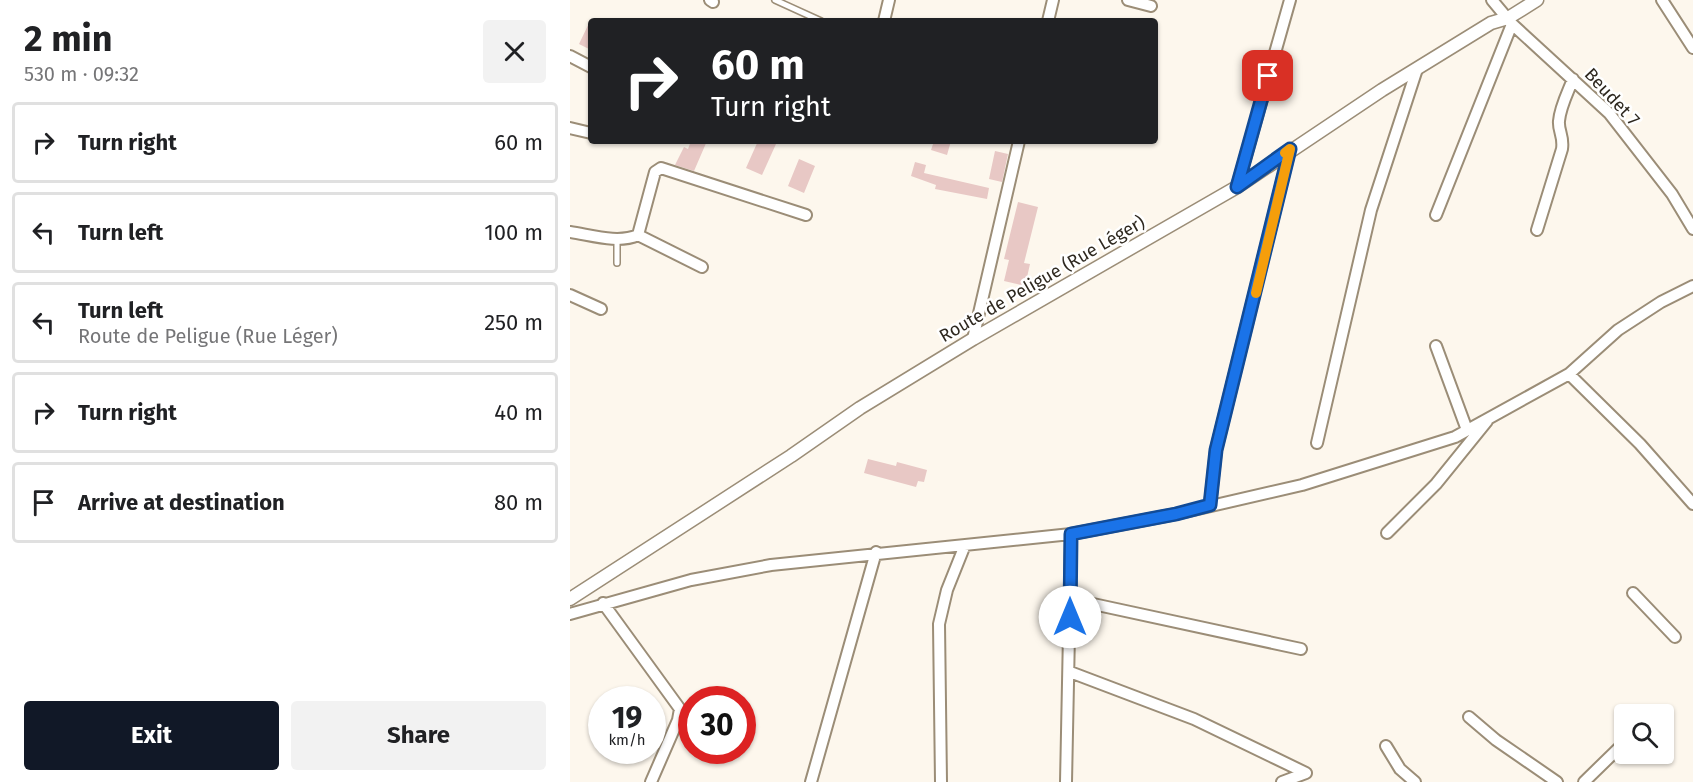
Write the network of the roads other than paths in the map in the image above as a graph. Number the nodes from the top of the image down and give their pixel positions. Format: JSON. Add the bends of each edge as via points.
{"nodes":[{"id":1,"x":775,"y":0,"type":"edge"},
{"id":2,"x":889,"y":0,"type":"edge"},
{"id":3,"x":1053,"y":0,"type":"edge"},
{"id":4,"x":1128,"y":0,"type":"edge"},
{"id":5,"x":1290,"y":0,"type":"edge"},
{"id":6,"x":1492,"y":0,"type":"edge"},
{"id":7,"x":1537,"y":0,"type":"edge"},
{"id":8,"x":1662,"y":0,"type":"edge"},
{"id":9,"x":1151,"y":6,"type":"dead end"},
{"id":10,"x":814,"y":18,"type":"edge"},
{"id":11,"x":885,"y":18,"type":"edge"},
{"id":12,"x":1049,"y":18,"type":"edge"},
{"id":13,"x":1510,"y":21,"type":"junction"},
{"id":14,"x":1693,"y":48,"type":"edge"},
{"id":15,"x":570,"y":56,"type":"edge"},
{"id":16,"x":588,"y":65,"type":"edge"},
{"id":17,"x":1417,"y":69,"type":"junction"},
{"id":18,"x":1573,"y":80,"type":"junction"},
{"id":19,"x":570,"y":128,"type":"edge"},
{"id":20,"x":588,"y":132,"type":"edge"},
{"id":21,"x":1019,"y":144,"type":"edge"},
{"id":22,"x":1290,"y":149,"type":"junction"},
{"id":23,"x":1237,"y":187,"type":"junction"},
{"id":24,"x":806,"y":215,"type":"dead end"},
{"id":25,"x":1436,"y":215,"type":"dead end"},
{"id":26,"x":1693,"y":229,"type":"edge"},
{"id":27,"x":1538,"y":230,"type":"dead end"},
{"id":28,"x":570,"y":232,"type":"edge"},
{"id":29,"x":638,"y":236,"type":"junction"},
{"id":30,"x":617,"y":239,"type":"junction"},
{"id":31,"x":616,"y":263,"type":"dead end"},
{"id":32,"x":702,"y":267,"type":"dead end"},
{"id":33,"x":1693,"y":286,"type":"edge"},
{"id":34,"x":570,"y":295,"type":"edge"},
{"id":35,"x":601,"y":309,"type":"dead end"},
{"id":36,"x":973,"y":339,"type":"junction"},
{"id":37,"x":1436,"y":346,"type":"dead end"},
{"id":38,"x":1569,"y":374,"type":"junction"},
{"id":39,"x":1491,"y":416,"type":"junction"},
{"id":40,"x":1467,"y":430,"type":"junction"},
{"id":41,"x":1317,"y":443,"type":"dead end"},
{"id":42,"x":1693,"y":504,"type":"edge"},
{"id":43,"x":1210,"y":505,"type":"junction"},
{"id":44,"x":1387,"y":532,"type":"dead end"},
{"id":45,"x":1071,"y":534,"type":"junction"},
{"id":46,"x":965,"y":545,"type":"junction"},
{"id":47,"x":876,"y":552,"type":"junction"},
{"id":48,"x":1633,"y":594,"type":"dead end"},
{"id":49,"x":570,"y":598,"type":"edge"},
{"id":50,"x":1070,"y":599,"type":"junction"},
{"id":51,"x":603,"y":603,"type":"junction"},
{"id":52,"x":570,"y":614,"type":"edge"},
{"id":53,"x":1675,"y":637,"type":"dead end"},
{"id":54,"x":1301,"y":648,"type":"dead end"},
{"id":55,"x":1070,"y":672,"type":"junction"},
{"id":56,"x":1469,"y":717,"type":"dead end"},
{"id":57,"x":1386,"y":746,"type":"dead end"},
{"id":58,"x":1614,"y":753,"type":"edge"},
{"id":59,"x":651,"y":782,"type":"edge"},
{"id":60,"x":811,"y":782,"type":"edge"},
{"id":61,"x":941,"y":782,"type":"edge"},
{"id":62,"x":1066,"y":782,"type":"edge"},
{"id":63,"x":1282,"y":782,"type":"edge"},
{"id":64,"x":1415,"y":782,"type":"edge"},
{"id":65,"x":1557,"y":782,"type":"edge"},
{"id":66,"x":1584,"y":782,"type":"edge"}],
"edges":[{"from":1,"to":10,"type":"lane"},
{"from":2,"to":11,"type":"street"},
{"from":3,"to":12,"type":"street"},
{"from":4,"to":9,"type":"street"},
{"from":5,"to":23,"type":"street"},
{"from":6,"to":13,"type":"street","name":"Beudet 7"},
{"from":7,"to":13,"type":"street","name":"Route de Peligue (Rue Léger)"},
{"from":8,"to":14,"type":"street"},
{"from":13,"to":17,"type":"street","name":"Route de Peligue (Rue Léger)","via":[[1491,23]]},
{"from":13,"to":18,"type":"street","name":"Beudet 7"},
{"from":13,"to":25,"type":"street"},
{"from":15,"to":16,"type":"street"},
{"from":17,"to":22,"type":"street","name":"Route de Peligue (Rue Léger)"},
{"from":17,"to":41,"type":"street","via":[[1371,210]]},
{"from":18,"to":26,"type":"street","name":"Beudet 7","via":[[1610,114],[1672,194]]},
{"from":18,"to":27,"type":"street","via":[[1559,117],[1562,149]]},
{"from":19,"to":20,"type":"street"},
{"from":21,"to":36,"type":"street"},
{"from":22,"to":23,"type":"street","name":"Route de Peligue (Rue Léger)"},
{"from":22,"to":43,"type":"street","via":[[1216,450]]},
{"from":23,"to":36,"type":"street","name":"Route de Peligue (Rue Léger)"},
{"from":24,"to":29,"type":"street","via":[[661,168],[655,172]]},
{"from":28,"to":30,"type":"street"},
{"from":29,"to":30,"type":"street"},
{"from":29,"to":32,"type":"street"},
{"from":30,"to":31,"type":"lane"},
{"from":33,"to":38,"type":"street","via":[[1618,330]]},
{"from":34,"to":35,"type":"street"},
{"from":36,"to":49,"type":"street","name":"Route de Peligue (Rue Léger)","via":[[860,408]]},
{"from":37,"to":40,"type":"street"},
{"from":38,"to":39,"type":"street"},
{"from":38,"to":42,"type":"street","via":[[1640,444]]},
{"from":39,"to":40,"type":"street"},
{"from":39,"to":44,"type":"street","via":[[1436,484]]},
{"from":40,"to":43,"type":"street","via":[[1302,485]]},
{"from":43,"to":45,"type":"street"},
{"from":45,"to":46,"type":"street"},
{"from":45,"to":50,"type":"street"},
{"from":46,"to":47,"type":"street"},
{"from":46,"to":61,"type":"street","via":[[947,590],[939,624]]},
{"from":47,"to":51,"type":"street","via":[[771,565],[691,580]]},
{"from":47,"to":60,"type":"street"},
{"from":48,"to":53,"type":"street"},
{"from":50,"to":54,"type":"street"},
{"from":50,"to":55,"type":"street"},
{"from":51,"to":52,"type":"street"},
{"from":51,"to":59,"type":"street","via":[[680,709]]},
{"from":55,"to":62,"type":"street"},
{"from":55,"to":63,"type":"street","via":[[1194,719],[1306,773]]},
{"from":56,"to":65,"type":"street"},
{"from":57,"to":64,"type":"street","via":[[1400,769]]},
{"from":58,"to":66,"type":"street"}]}
